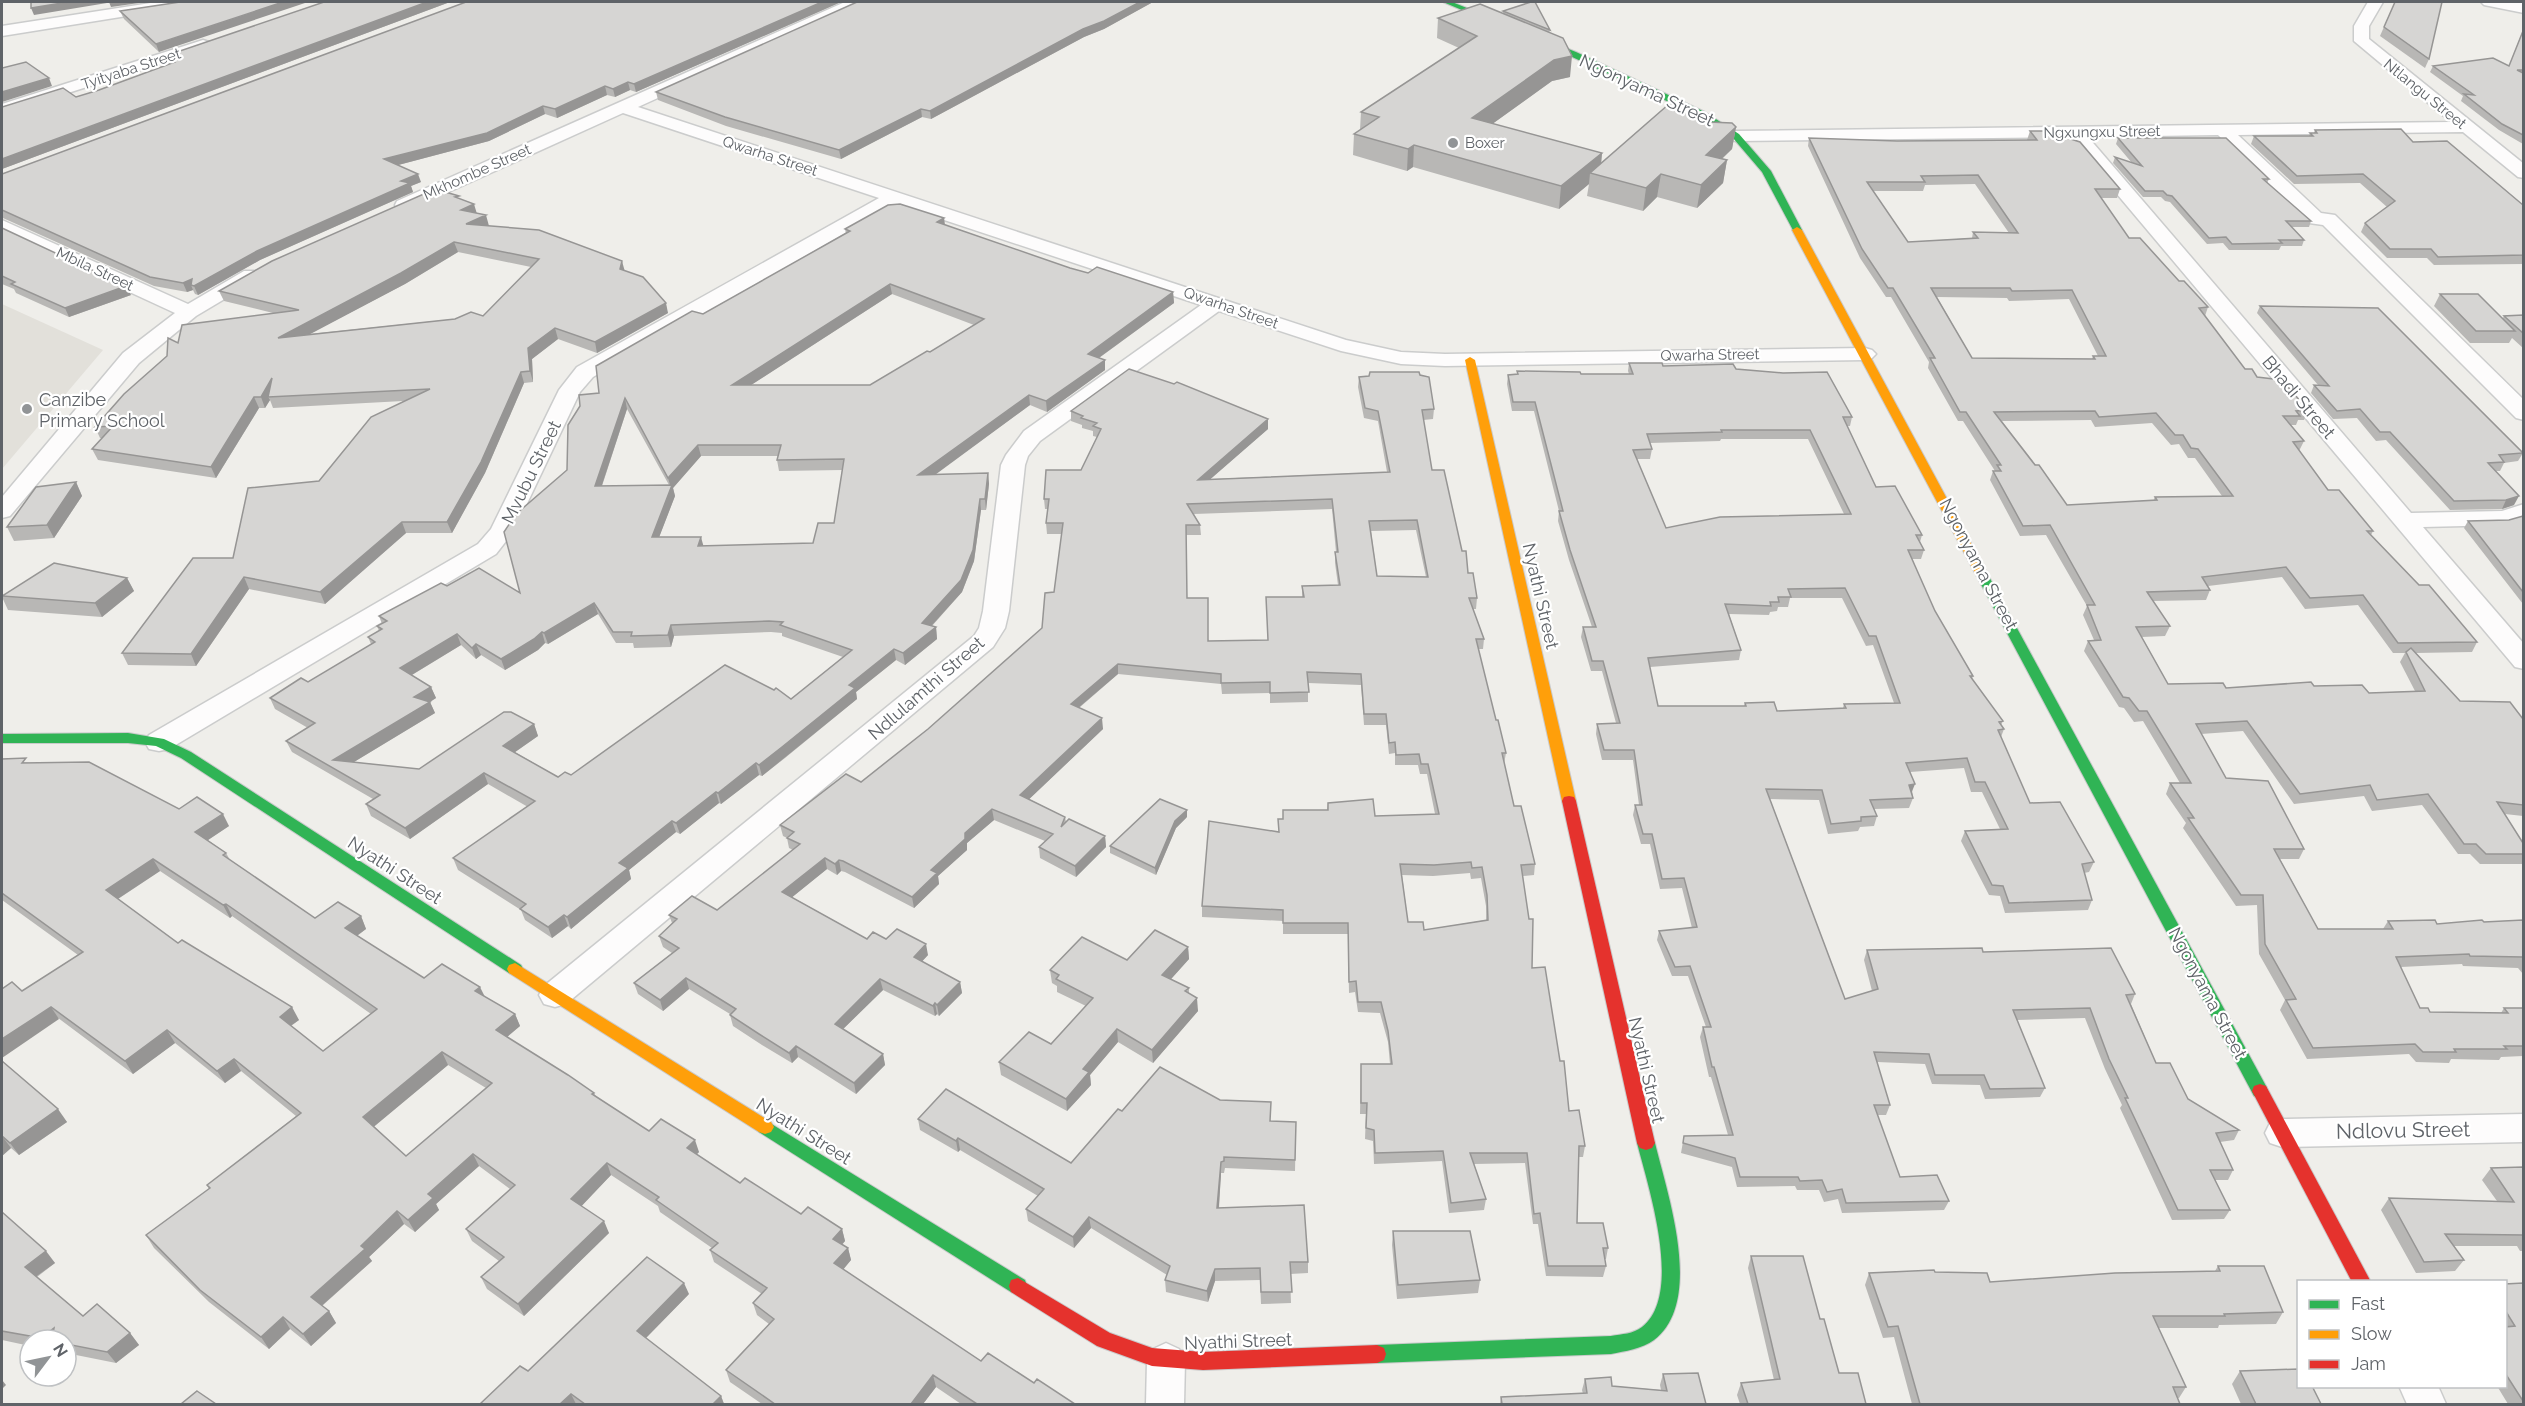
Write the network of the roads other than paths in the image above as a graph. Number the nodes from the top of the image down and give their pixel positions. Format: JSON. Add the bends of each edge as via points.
{"nodes":[{"id":1,"x":183,"y":2,"type":"edge"},
{"id":2,"x":857,"y":2,"type":"edge"},
{"id":3,"x":1447,"y":2,"type":"edge"},
{"id":4,"x":2375,"y":2,"type":"edge"},
{"id":5,"x":2489,"y":2,"type":"edge"},
{"id":6,"x":2523,"y":8,"type":"edge"},
{"id":7,"x":2,"y":32,"type":"edge"},
{"id":8,"x":215,"y":40,"type":"edge"},
{"id":9,"x":622,"y":107,"type":"junction"},
{"id":10,"x":2,"y":109,"type":"edge"},
{"id":11,"x":2467,"y":127,"type":"junction"},
{"id":12,"x":2224,"y":130,"type":"junction"},
{"id":13,"x":2074,"y":133,"type":"junction"},
{"id":14,"x":1736,"y":136,"type":"junction"},
{"id":15,"x":2523,"y":173,"type":"edge"},
{"id":16,"x":894,"y":197,"type":"junction"},
{"id":17,"x":385,"y":214,"type":"edge"},
{"id":18,"x":2,"y":226,"type":"edge"},
{"id":19,"x":268,"y":266,"type":"edge"},
{"id":20,"x":1218,"y":303,"type":"junction"},
{"id":21,"x":189,"y":312,"type":"junction"},
{"id":22,"x":1865,"y":354,"type":"junction"},
{"id":23,"x":1470,"y":360,"type":"junction"},
{"id":24,"x":2523,"y":413,"type":"edge"},
{"id":25,"x":2,"y":511,"type":"edge"},
{"id":26,"x":2523,"y":511,"type":"edge"},
{"id":27,"x":2404,"y":520,"type":"junction"},
{"id":28,"x":2521,"y":656,"type":"edge"},
{"id":29,"x":2,"y":739,"type":"edge"},
{"id":30,"x":159,"y":742,"type":"junction"},
{"id":31,"x":555,"y":995,"type":"junction"},
{"id":32,"x":2523,"y":1128,"type":"edge"},
{"id":33,"x":2282,"y":1132,"type":"junction"},
{"id":34,"x":2361,"y":1280,"type":"edge"},
{"id":35,"x":1166,"y":1361,"type":"junction"},
{"id":36,"x":2419,"y":1388,"type":"edge"},
{"id":37,"x":1165,"y":1404,"type":"edge"},
{"id":38,"x":2427,"y":1404,"type":"edge"}],
"edges":[{"from":1,"to":7,"type":"street"},
{"from":2,"to":9,"type":"street","name":"Mkhombe Street"},
{"from":3,"to":14,"type":"street","name":"Ngonyama Street","via":[[1683,104]]},
{"from":4,"to":11,"type":"street","name":"Ntlangu Street","via":[[2361,27],[2362,41]]},
{"from":5,"to":6,"type":"street"},
{"from":8,"to":10,"type":"street","name":"Tyityaba Street"},
{"from":9,"to":16,"type":"street","name":"Qwarha Street"},
{"from":9,"to":17,"type":"street","name":"Mkhombe Street"},
{"from":11,"to":12,"type":"street","name":"Ngxungxu Street"},
{"from":11,"to":15,"type":"street","name":"Ntlangu Street"},
{"from":12,"to":13,"type":"street","name":"Ngxungxu Street"},
{"from":12,"to":24,"type":"street","via":[[2316,219],[2328,219]]},
{"from":13,"to":14,"type":"street","name":"Ngxungxu Street"},
{"from":13,"to":27,"type":"street","name":"Bhadi Street"},
{"from":14,"to":22,"type":"street","name":"Ngonyama Street","via":[[1766,171]]},
{"from":16,"to":20,"type":"street","name":"Qwarha Street"},
{"from":16,"to":30,"type":"street","name":"Mvubu Street","via":[[585,372],[570,390],[502,531],[487,549]]},
{"from":18,"to":21,"type":"street","name":"Mbila Street"},
{"from":19,"to":21,"type":"street"},
{"from":20,"to":23,"type":"street","name":"Qwarha Street","via":[[1371,352],[1418,360]]},
{"from":20,"to":31,"type":"street","name":"Ndlulamthi Street","via":[[1032,436],[1017,455],[996,611],[992,628],[973,653]]},
{"from":21,"to":25,"type":"street","via":[[131,358]]},
{"from":22,"to":23,"type":"street","name":"Qwarha Street"},
{"from":22,"to":33,"type":"street","name":"Ngonyama Street"},
{"from":23,"to":35,"type":"street","name":"Nyathi Street","via":[[1667,1239],[1672,1294],[1668,1313],[1639,1339],[1611,1345]]},
{"from":26,"to":27,"type":"street","via":[[2505,518]]},
{"from":27,"to":28,"type":"street","name":"Bhadi Street"},
{"from":29,"to":30,"type":"street","name":"Nyathi Street","via":[[94,737]]},
{"from":30,"to":31,"type":"street","name":"Nyathi Street","via":[[186,755]]},
{"from":31,"to":35,"type":"street","name":"Nyathi Street","via":[[1104,1340],[1138,1355]]},
{"from":32,"to":33,"type":"street","name":"Ndlovu Street"},
{"from":33,"to":34,"type":"street","name":"Ngonyama Street"},
{"from":35,"to":37,"type":"street"},
{"from":36,"to":38,"type":"street"}]}
